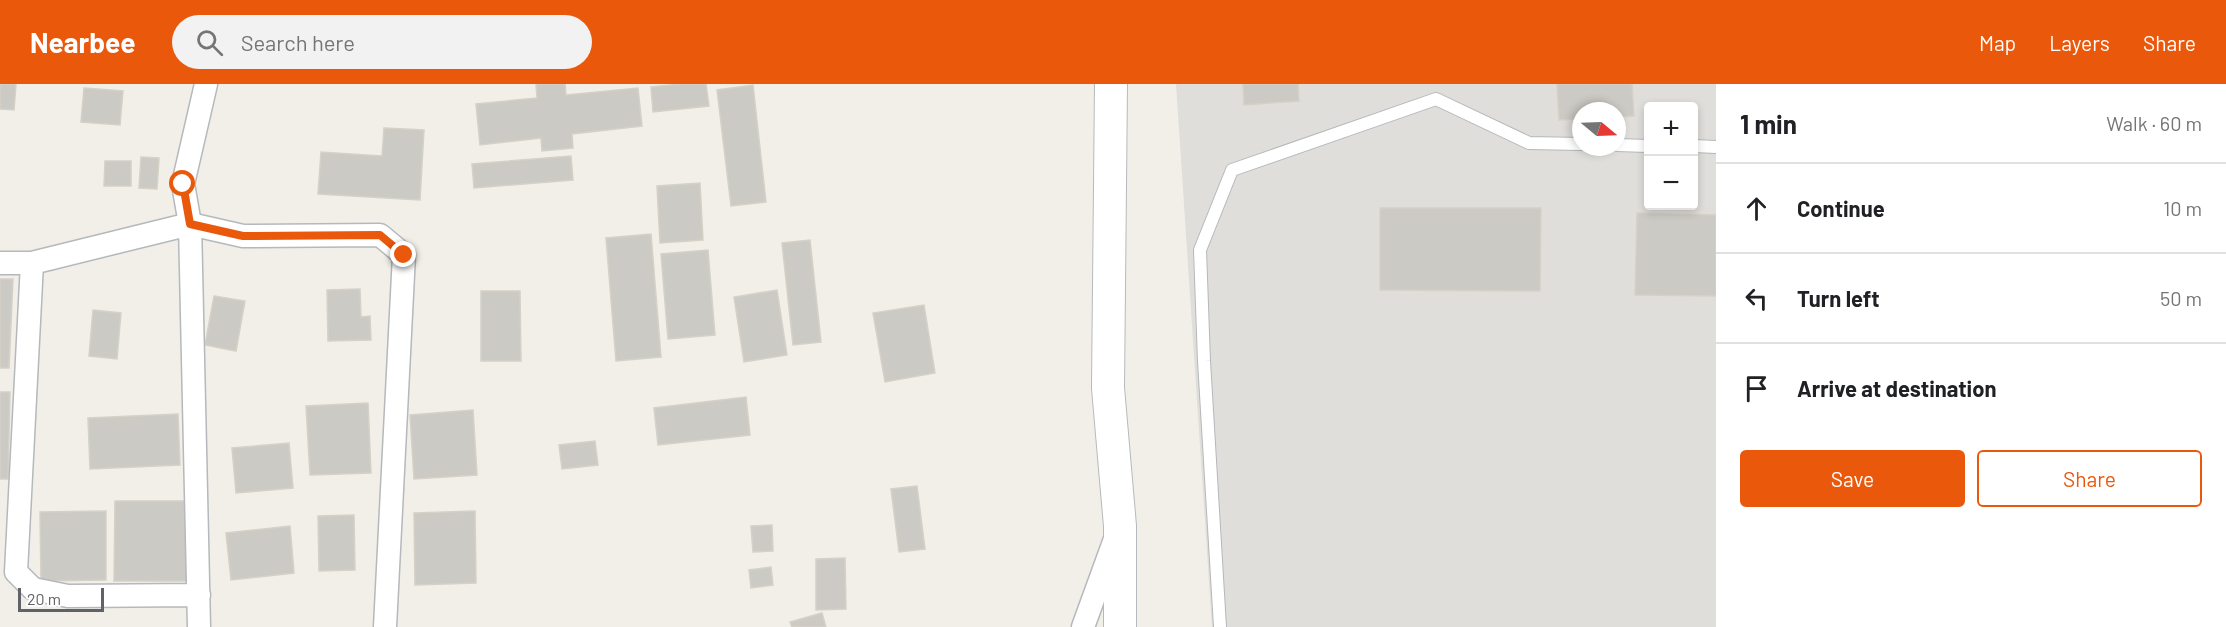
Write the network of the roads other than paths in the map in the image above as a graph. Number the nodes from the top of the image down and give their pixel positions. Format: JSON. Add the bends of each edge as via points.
{"nodes":[{"id":1,"x":206,"y":84,"type":"edge"},
{"id":2,"x":1111,"y":84,"type":"edge"},
{"id":3,"x":1572,"y":144,"type":"edge"},
{"id":4,"x":1626,"y":145,"type":"edge"},
{"id":5,"x":1644,"y":146,"type":"edge"},
{"id":6,"x":1698,"y":146,"type":"edge"},
{"id":7,"x":1716,"y":147,"type":"edge"},
{"id":8,"x":190,"y":224,"type":"junction"},
{"id":9,"x":0,"y":263,"type":"edge"},
{"id":10,"x":32,"y":263,"type":"junction"},
{"id":11,"x":1120,"y":526,"type":"junction"},
{"id":12,"x":199,"y":596,"type":"junction"},
{"id":13,"x":199,"y":627,"type":"edge"},
{"id":14,"x":385,"y":627,"type":"edge"},
{"id":15,"x":1083,"y":627,"type":"edge"},
{"id":16,"x":1120,"y":627,"type":"edge"},
{"id":17,"x":1220,"y":627,"type":"edge"}],
"edges":[{"from":1,"to":8,"type":"street","via":[[183,184]]},
{"from":2,"to":11,"type":"street","via":[[1108,388]]},
{"from":3,"to":17,"type":"lane","via":[[1530,143],[1436,99],[1232,170],[1200,250]]},
{"from":4,"to":5,"type":"lane"},
{"from":6,"to":7,"type":"lane"},
{"from":8,"to":10,"type":"street"},
{"from":8,"to":12,"type":"street"},
{"from":8,"to":14,"type":"street","via":[[243,236],[380,235],[404,255]]},
{"from":9,"to":10,"type":"street"},
{"from":10,"to":12,"type":"street","via":[[16,572],[33,589],[68,596]]},
{"from":11,"to":15,"type":"street"},
{"from":11,"to":16,"type":"street"},
{"from":12,"to":13,"type":"street"}]}
